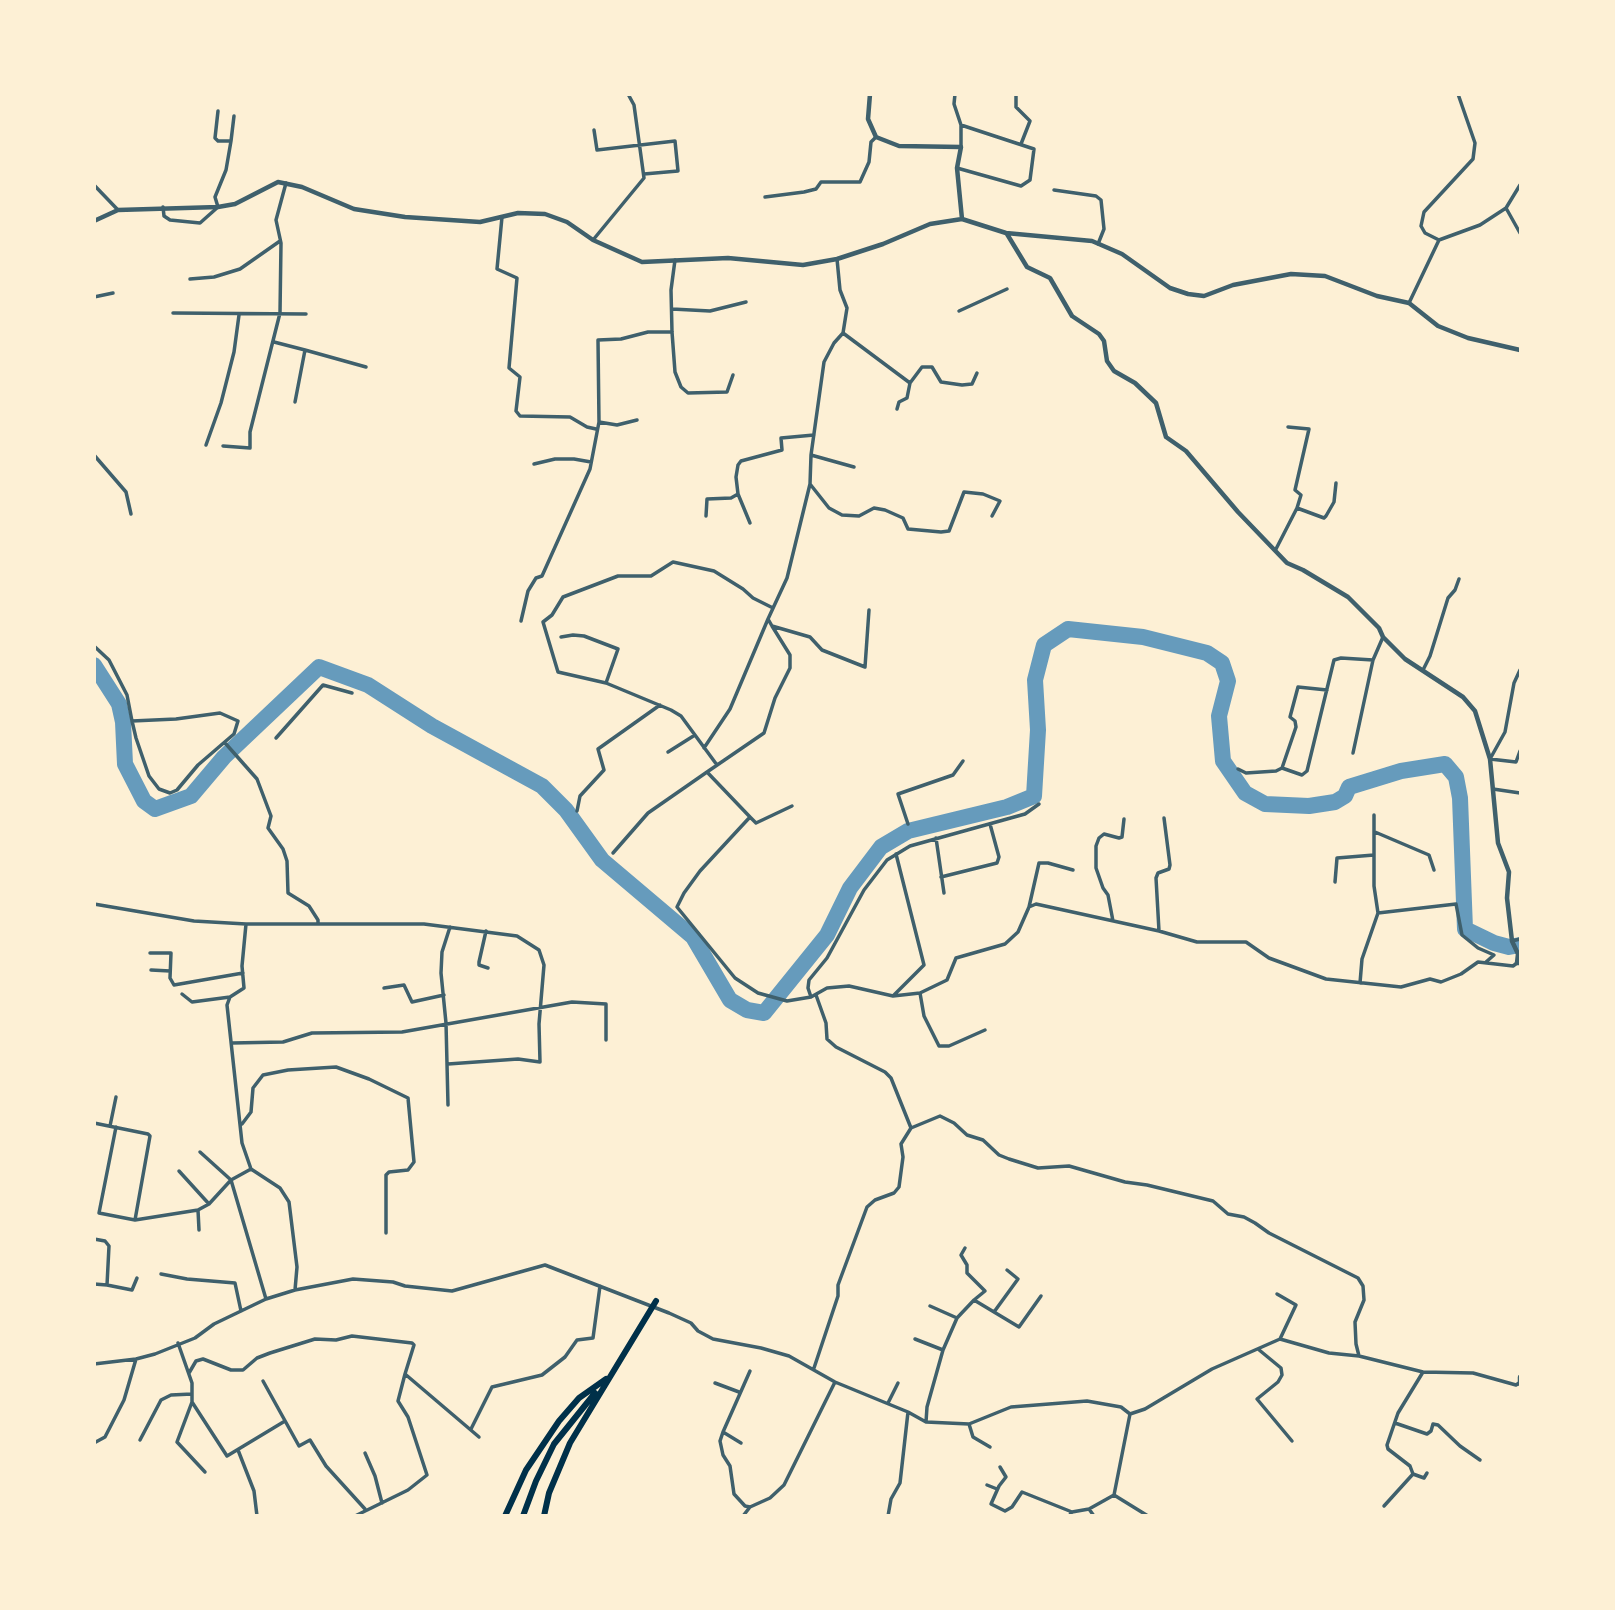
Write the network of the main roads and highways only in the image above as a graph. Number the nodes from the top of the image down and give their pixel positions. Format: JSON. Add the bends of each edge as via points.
{"nodes":[{"id":1,"x":656,"y":1301,"type":"dead end"},
{"id":2,"x":607,"y":1378,"type":"junction"},
{"id":3,"x":505,"y":1516,"type":"edge"},
{"id":4,"x":523,"y":1516,"type":"edge"},
{"id":5,"x":544,"y":1516,"type":"edge"}],
"edges":[{"from":1,"to":2,"type":"highway"},
{"from":2,"to":3,"type":"highway","via":[[559,1420],[526,1470]]},
{"from":2,"to":4,"type":"highway","via":[[554,1444]]},
{"from":2,"to":5,"type":"highway","via":[[570,1443]]}]}
